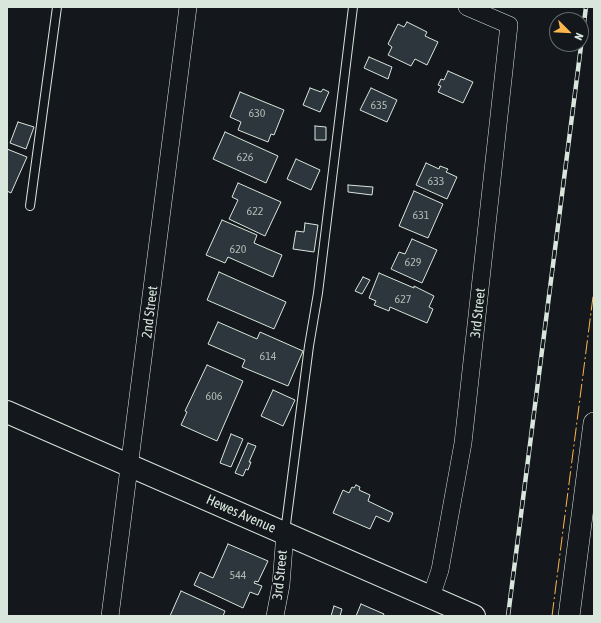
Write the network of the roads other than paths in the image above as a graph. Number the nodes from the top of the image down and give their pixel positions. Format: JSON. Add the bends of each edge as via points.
{"nodes":[{"id":1,"x":57,"y":7,"type":"edge"},
{"id":2,"x":188,"y":7,"type":"edge"},
{"id":3,"x":353,"y":7,"type":"edge"},
{"id":4,"x":467,"y":7,"type":"edge"},
{"id":5,"x":30,"y":206,"type":"dead end"},
{"id":6,"x":7,"y":412,"type":"edge"},
{"id":7,"x":594,"y":423,"type":"edge"},
{"id":8,"x":130,"y":465,"type":"junction"},
{"id":9,"x":285,"y":533,"type":"junction"},
{"id":10,"x":431,"y":597,"type":"junction"},
{"id":11,"x":110,"y":616,"type":"edge"},
{"id":12,"x":275,"y":616,"type":"edge"},
{"id":13,"x":474,"y":616,"type":"edge"},
{"id":14,"x":570,"y":616,"type":"edge"}],
"edges":[{"from":1,"to":5,"type":"lane"},
{"from":2,"to":8,"type":"street","name":"2nd Street"},
{"from":3,"to":9,"type":"lane"},
{"from":4,"to":10,"type":"street","name":"3rd Street","via":[[509,25],[463,443],[440,570]]},
{"from":6,"to":8,"type":"main road","name":"Hewes Avenue"},
{"from":7,"to":14,"type":"street"},
{"from":8,"to":9,"type":"main road","name":"Hewes Avenue"},
{"from":8,"to":11,"type":"street","name":"2nd Street"},
{"from":9,"to":10,"type":"main road","name":"Hewes Avenue"},
{"from":9,"to":12,"type":"street","name":"3rd Street","via":[[281,585]]},
{"from":10,"to":13,"type":"main road","name":"Hewes Avenue"}]}
